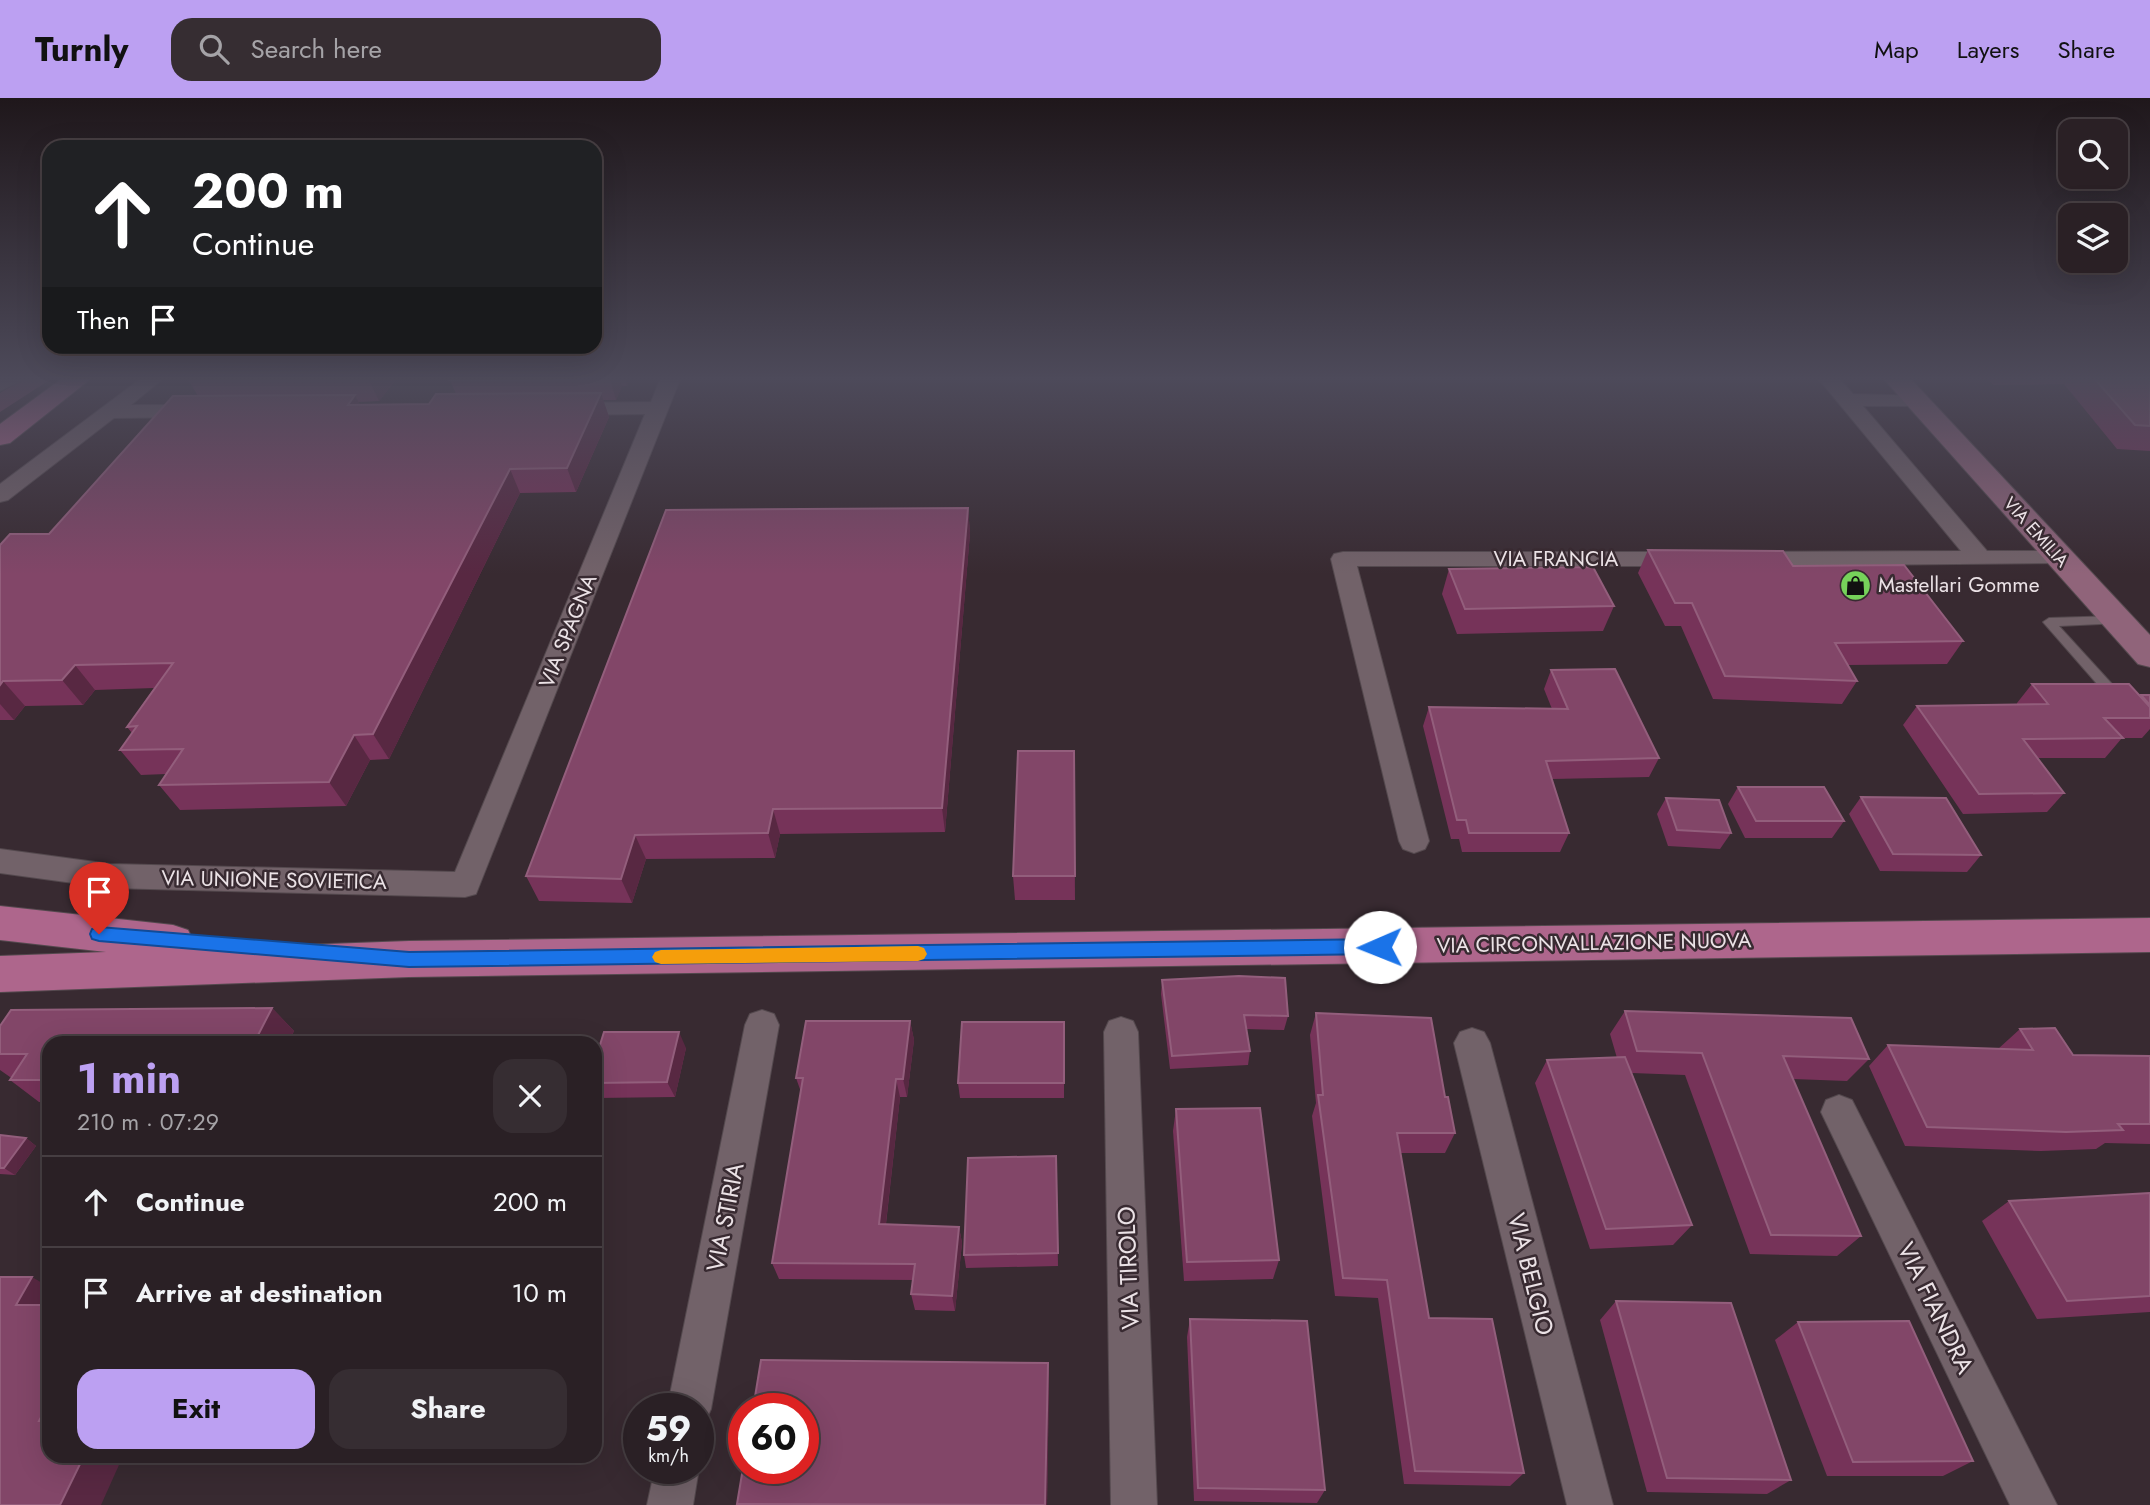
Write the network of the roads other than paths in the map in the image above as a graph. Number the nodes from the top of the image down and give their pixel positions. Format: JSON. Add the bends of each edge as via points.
{"nodes":[{"id":1,"x":67,"y":443,"type":"edge"},
{"id":2,"x":644,"y":443,"type":"edge"},
{"id":3,"x":1883,"y":443,"type":"edge"},
{"id":4,"x":1955,"y":443,"type":"edge"},
{"id":5,"x":0,"y":495,"type":"edge"},
{"id":6,"x":1980,"y":558,"type":"junction"},
{"id":7,"x":2060,"y":558,"type":"junction"},
{"id":8,"x":2117,"y":620,"type":"junction"},
{"id":9,"x":2150,"y":656,"type":"edge"},
{"id":10,"x":2122,"y":704,"type":"edge"},
{"id":11,"x":1414,"y":841,"type":"dead end"},
{"id":12,"x":0,"y":861,"type":"edge"},
{"id":13,"x":465,"y":885,"type":"joint"},
{"id":14,"x":0,"y":923,"type":"edge"},
{"id":15,"x":2150,"y":935,"type":"edge"},
{"id":16,"x":173,"y":942,"type":"junction"},
{"id":17,"x":0,"y":951,"type":"edge"},
{"id":18,"x":409,"y":959,"type":"junction"},
{"id":19,"x":0,"y":974,"type":"edge"},
{"id":20,"x":762,"y":1025,"type":"dead end"},
{"id":21,"x":1121,"y":1032,"type":"dead end"},
{"id":22,"x":1472,"y":1043,"type":"dead end"},
{"id":23,"x":1839,"y":1112,"type":"dead end"},
{"id":24,"x":692,"y":1393,"type":"edge"},
{"id":25,"x":674,"y":1484,"type":"edge"},
{"id":26,"x":670,"y":1505,"type":"edge"},
{"id":27,"x":1134,"y":1505,"type":"edge"},
{"id":28,"x":1591,"y":1505,"type":"edge"},
{"id":29,"x":2034,"y":1505,"type":"edge"}],
"edges":[{"from":1,"to":5,"type":"street"},
{"from":2,"to":13,"type":"street","name":"VIA SPAGNA"},
{"from":3,"to":6,"type":"street"},
{"from":4,"to":7,"type":"main road","name":"VIA EMILIA"},
{"from":6,"to":7,"type":"street","name":"VIA FRANCIA"},
{"from":6,"to":11,"type":"street","name":"VIA FRANCIA","via":[[1343,559]]},
{"from":7,"to":8,"type":"main road","name":"VIA EMILIA"},
{"from":8,"to":9,"type":"main road","name":"VIA EMILIA"},
{"from":8,"to":10,"type":"lane","via":[[2049,622]]},
{"from":12,"to":13,"type":"street","name":"VIA UNIONE SOVIETICA","via":[[110,876]]},
{"from":14,"to":16,"type":"main road"},
{"from":15,"to":18,"type":"main road","name":"VIA CIRCONVALLAZIONE NUOVA"},
{"from":16,"to":17,"type":"main road","name":"VIA CIRCONVALLAZIONE NUOVA"},
{"from":16,"to":18,"type":"main road","name":"VIA CIRCONVALLAZIONE NUOVA"},
{"from":18,"to":19,"type":"main road","name":"VIA CIRCONVALLAZIONE NUOVA"},
{"from":20,"to":24,"type":"street","name":"VIA STIRIA"},
{"from":21,"to":27,"type":"street","name":"VIA TIROLO"},
{"from":22,"to":28,"type":"street","name":"VIA BELGIO"},
{"from":23,"to":29,"type":"street","name":"VIA FIANDRA"},
{"from":25,"to":26,"type":"street"}]}
